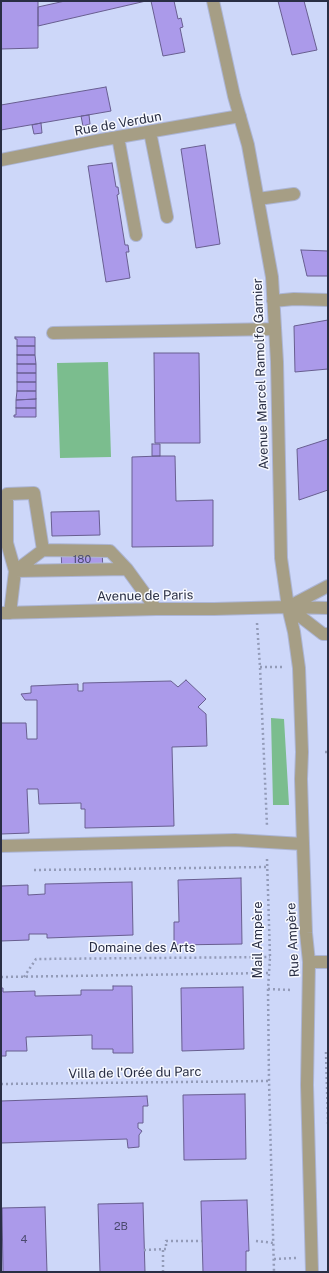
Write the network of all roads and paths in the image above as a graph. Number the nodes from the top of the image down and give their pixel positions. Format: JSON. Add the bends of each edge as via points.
{"nodes":[{"id":1,"x":213,"y":1,"type":"edge"},
{"id":2,"x":240,"y":116,"type":"junction"},
{"id":3,"x":150,"y":132,"type":"junction"},
{"id":4,"x":118,"y":137,"type":"junction"},
{"id":5,"x":1,"y":160,"type":"edge"},
{"id":6,"x":294,"y":194,"type":"dead end"},
{"id":7,"x":258,"y":199,"type":"junction"},
{"id":8,"x":167,"y":217,"type":"dead end"},
{"id":9,"x":136,"y":235,"type":"dead end"},
{"id":10,"x":328,"y":300,"type":"edge"},
{"id":11,"x":273,"y":301,"type":"junction"},
{"id":12,"x":275,"y":328,"type":"junction"},
{"id":13,"x":53,"y":333,"type":"dead end"},
{"id":14,"x":43,"y":550,"type":"junction"},
{"id":15,"x":127,"y":569,"type":"junction"},
{"id":16,"x":15,"y":571,"type":"junction"},
{"id":17,"x":328,"y":586,"type":"edge"},
{"id":18,"x":288,"y":607,"type":"junction"},
{"id":19,"x":256,"y":608,"type":"junction"},
{"id":20,"x":328,"y":608,"type":"edge"},
{"id":21,"x":156,"y":609,"type":"junction"},
{"id":22,"x":6,"y":613,"type":"edge"},
{"id":23,"x":328,"y":634,"type":"edge"},
{"id":24,"x":260,"y":667,"type":"junction"},
{"id":25,"x":289,"y":667,"type":"dead end"},
{"id":26,"x":267,"y":842,"type":"junction"},
{"id":27,"x":303,"y":844,"type":"junction"},
{"id":28,"x":1,"y":846,"type":"edge"},
{"id":29,"x":267,"y":867,"type":"junction"},
{"id":30,"x":34,"y":870,"type":"dead end"},
{"id":31,"x":270,"y":957,"type":"junction"},
{"id":32,"x":309,"y":962,"type":"junction"},
{"id":33,"x":328,"y":962,"type":"edge"},
{"id":34,"x":269,"y":973,"type":"junction"},
{"id":35,"x":1,"y":977,"type":"edge"},
{"id":36,"x":24,"y":977,"type":"junction"},
{"id":37,"x":269,"y":1081,"type":"junction"},
{"id":38,"x":1,"y":1084,"type":"edge"},
{"id":39,"x":202,"y":1241,"type":"dead end"},
{"id":40,"x":256,"y":1241,"type":"dead end"},
{"id":41,"x":274,"y":1243,"type":"junction"},
{"id":42,"x":144,"y":1250,"type":"dead end"},
{"id":43,"x":163,"y":1250,"type":"junction"},
{"id":44,"x":298,"y":1258,"type":"dead end"},
{"id":45,"x":274,"y":1259,"type":"junction"},
{"id":46,"x":163,"y":1272,"type":"edge"},
{"id":47,"x":274,"y":1272,"type":"edge"},
{"id":48,"x":312,"y":1272,"type":"edge"}],
"edges":[{"from":1,"to":2,"type":"street","name":"Avenue Marcel Ramolfo Garnier"},
{"from":2,"to":3,"type":"street","name":"Rue de Verdun"},
{"from":2,"to":7,"type":"street","name":"Avenue Marcel Ramolfo Garnier"},
{"from":3,"to":4,"type":"street","name":"Rue de Verdun"},
{"from":3,"to":8,"type":"street"},
{"from":4,"to":5,"type":"street","name":"Rue de Verdun"},
{"from":4,"to":9,"type":"street"},
{"from":6,"to":7,"type":"street"},
{"from":7,"to":11,"type":"street","name":"Avenue Marcel Ramolfo Garnier","via":[[272,277]]},
{"from":10,"to":11,"type":"street"},
{"from":11,"to":12,"type":"street","name":"Avenue Marcel Ramolfo Garnier"},
{"from":12,"to":13,"type":"street"},
{"from":12,"to":18,"type":"street","name":"Avenue Marcel Ramolfo Garnier","via":[[281,558]]},
{"from":14,"to":15,"type":"street","via":[[110,551]]},
{"from":14,"to":16,"type":"street"},
{"from":14,"to":16,"type":"street","via":[[34,493],[7,494],[6,543]]},
{"from":15,"to":16,"type":"street"},
{"from":15,"to":21,"type":"street"},
{"from":16,"to":22,"type":"street"},
{"from":17,"to":18,"type":"street","name":"Avenue de Paris"},
{"from":18,"to":19,"type":"street","name":"Avenue de Paris"},
{"from":18,"to":20,"type":"street"},
{"from":18,"to":23,"type":"street","via":[[323,634]]},
{"from":18,"to":27,"type":"street","name":"Rue Ampère","via":[[299,668]]},
{"from":19,"to":21,"type":"street","name":"Avenue de Paris"},
{"from":19,"to":24,"type":"path","name":"Mail Ampère"},
{"from":21,"to":22,"type":"street","name":"Avenue de Paris"},
{"from":24,"to":25,"type":"path"},
{"from":24,"to":26,"type":"path","name":"Mail Ampère"},
{"from":26,"to":27,"type":"street"},
{"from":26,"to":28,"type":"street","via":[[235,840]]},
{"from":26,"to":29,"type":"path","name":"Mail Ampère"},
{"from":27,"to":32,"type":"street","name":"Rue Ampère"},
{"from":29,"to":30,"type":"path"},
{"from":29,"to":31,"type":"path","name":"Mail Ampère"},
{"from":31,"to":34,"type":"path","name":"Mail Ampère"},
{"from":31,"to":36,"type":"path","name":"Domaine des Arts","via":[[36,959]]},
{"from":32,"to":33,"type":"street"},
{"from":32,"to":48,"type":"street","name":"Rue Ampère","via":[[307,1085]]},
{"from":34,"to":36,"type":"path"},
{"from":34,"to":37,"type":"path","name":"Mail Ampère"},
{"from":35,"to":36,"type":"path"},
{"from":37,"to":38,"type":"path","name":"Villa de l'Orée du Parc"},
{"from":37,"to":41,"type":"path","name":"Mail Ampère"},
{"from":39,"to":43,"type":"path","via":[[166,1241],[166,1249]]},
{"from":40,"to":41,"type":"path"},
{"from":41,"to":45,"type":"path","name":"Mail Ampère"},
{"from":42,"to":43,"type":"path"},
{"from":43,"to":46,"type":"path"},
{"from":44,"to":45,"type":"path"},
{"from":45,"to":47,"type":"path","name":"Mail Ampère"}]}
